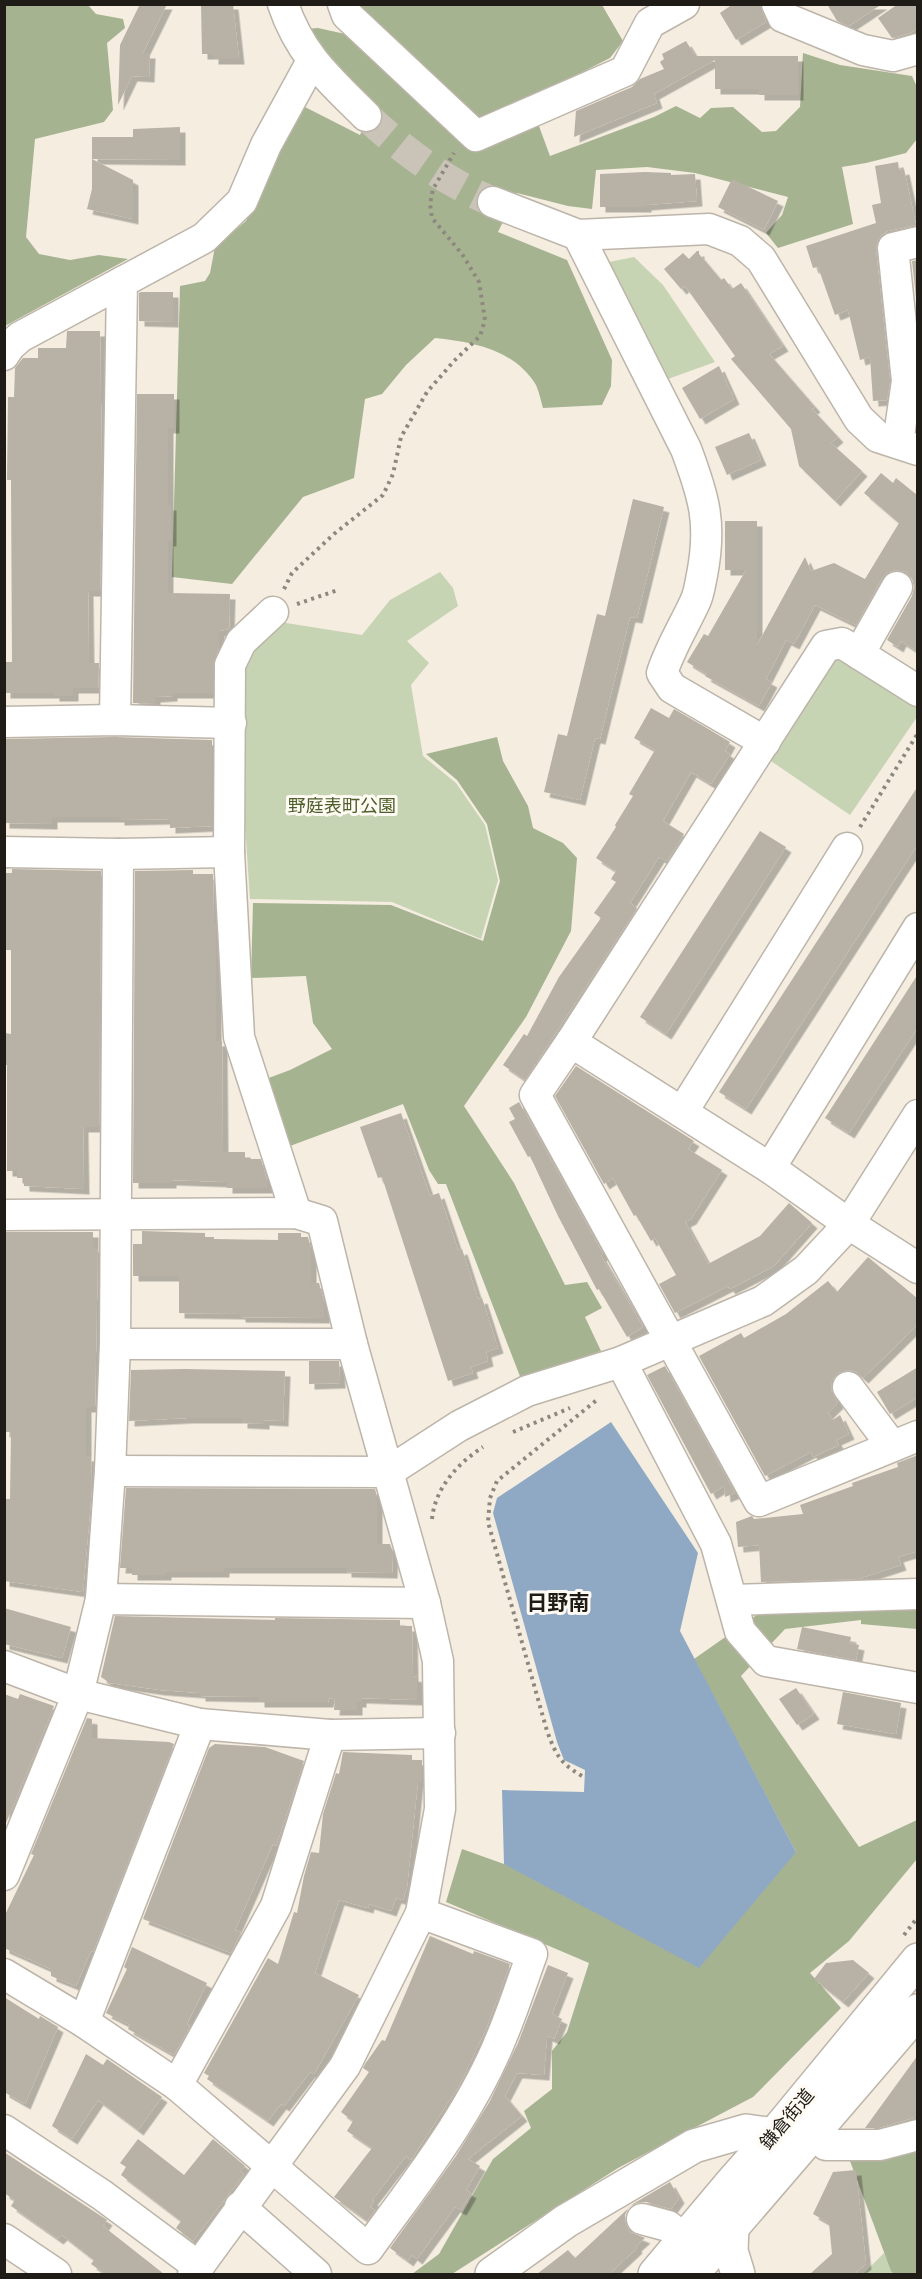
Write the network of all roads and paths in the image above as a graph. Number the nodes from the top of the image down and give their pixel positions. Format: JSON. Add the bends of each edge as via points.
{"nodes":[{"id":1,"x":283,"y":4,"type":"edge"},
{"id":2,"x":343,"y":4,"type":"edge"},
{"id":3,"x":684,"y":4,"type":"edge"},
{"id":4,"x":777,"y":4,"type":"edge"},
{"id":5,"x":644,"y":14,"type":"edge"},
{"id":6,"x":918,"y":49,"type":"edge"},
{"id":7,"x":312,"y":61,"type":"junction"},
{"id":8,"x":366,"y":116,"type":"tunnel mouth"},
{"id":9,"x":476,"y":136,"type":"junction"},
{"id":10,"x":493,"y":202,"type":"tunnel mouth"},
{"id":11,"x":578,"y":236,"type":"junction"},
{"id":12,"x":918,"y":242,"type":"edge"},
{"id":13,"x":122,"y":282,"type":"junction"},
{"id":14,"x":10,"y":343,"type":"edge"},
{"id":15,"x":908,"y":447,"type":"edge"},
{"id":16,"x":897,"y":587,"type":"dead end"},
{"id":17,"x":338,"y":590,"type":"dead end"},
{"id":18,"x":273,"y":612,"type":"junction"},
{"id":19,"x":860,"y":654,"type":"junction"},
{"id":20,"x":918,"y":692,"type":"edge"},
{"id":21,"x":115,"y":720,"type":"junction"},
{"id":22,"x":4,"y":722,"type":"edge"},
{"id":23,"x":231,"y":723,"type":"junction"},
{"id":24,"x":918,"y":733,"type":"edge"},
{"id":25,"x":765,"y":742,"type":"junction"},
{"id":26,"x":847,"y":848,"type":"joint"},
{"id":27,"x":4,"y":852,"type":"edge"},
{"id":28,"x":230,"y":852,"type":"junction"},
{"id":29,"x":118,"y":854,"type":"junction"},
{"id":30,"x":918,"y":928,"type":"edge"},
{"id":31,"x":571,"y":1042,"type":"junction"},
{"id":32,"x":683,"y":1111,"type":"junction"},
{"id":33,"x":918,"y":1115,"type":"edge"},
{"id":34,"x":770,"y":1168,"type":"junction"},
{"id":35,"x":296,"y":1213,"type":"junction"},
{"id":36,"x":114,"y":1214,"type":"junction"},
{"id":37,"x":4,"y":1215,"type":"edge"},
{"id":38,"x":849,"y":1224,"type":"junction"},
{"id":39,"x":918,"y":1268,"type":"edge"},
{"id":40,"x":672,"y":1341,"type":"junction"},
{"id":41,"x":115,"y":1344,"type":"junction"},
{"id":42,"x":352,"y":1344,"type":"junction"},
{"id":43,"x":627,"y":1374,"type":"junction"},
{"id":44,"x":848,"y":1387,"type":"dead end"},
{"id":45,"x":573,"y":1405,"type":"dead end"},
{"id":46,"x":508,"y":1434,"type":"dead end"},
{"id":47,"x":905,"y":1441,"type":"edge"},
{"id":48,"x":487,"y":1445,"type":"dead end"},
{"id":49,"x":110,"y":1471,"type":"junction"},
{"id":50,"x":388,"y":1472,"type":"junction"},
{"id":51,"x":430,"y":1530,"type":"dead end"},
{"id":52,"x":918,"y":1594,"type":"edge"},
{"id":53,"x":101,"y":1599,"type":"junction"},
{"id":54,"x":733,"y":1600,"type":"junction"},
{"id":55,"x":425,"y":1603,"type":"junction"},
{"id":56,"x":4,"y":1666,"type":"edge"},
{"id":57,"x":918,"y":1688,"type":"edge"},
{"id":58,"x":78,"y":1694,"type":"junction"},
{"id":59,"x":200,"y":1724,"type":"junction"},
{"id":60,"x":440,"y":1733,"type":"junction"},
{"id":61,"x":330,"y":1735,"type":"junction"},
{"id":62,"x":582,"y":1776,"type":"dead end"},
{"id":63,"x":4,"y":1875,"type":"edge"},
{"id":64,"x":421,"y":1913,"type":"junction"},
{"id":65,"x":918,"y":1960,"type":"edge"},
{"id":66,"x":4,"y":1974,"type":"edge"},
{"id":67,"x":918,"y":2011,"type":"edge"},
{"id":68,"x":84,"y":2022,"type":"junction"},
{"id":69,"x":905,"y":2041,"type":"edge"},
{"id":70,"x":177,"y":2085,"type":"junction"},
{"id":71,"x":4,"y":2130,"type":"edge"},
{"id":72,"x":774,"y":2135,"type":"junction"},
{"id":73,"x":918,"y":2135,"type":"edge"},
{"id":74,"x":826,"y":2145,"type":"dead end"},
{"id":75,"x":271,"y":2165,"type":"junction"},
{"id":76,"x":240,"y":2207,"type":"junction"},
{"id":77,"x":642,"y":2219,"type":"dead end"},
{"id":78,"x":732,"y":2228,"type":"junction"},
{"id":79,"x":4,"y":2239,"type":"edge"},
{"id":80,"x":685,"y":2239,"type":"junction"},
{"id":81,"x":196,"y":2271,"type":"edge"},
{"id":82,"x":56,"y":2274,"type":"edge"},
{"id":83,"x":316,"y":2274,"type":"edge"},
{"id":84,"x":492,"y":2274,"type":"edge"},
{"id":85,"x":655,"y":2274,"type":"edge"},
{"id":86,"x":692,"y":2274,"type":"edge"},
{"id":87,"x":738,"y":2274,"type":"edge"}],
"edges":[{"from":1,"to":7,"type":"street"},
{"from":2,"to":9,"type":"street","via":[[346,15]]},
{"from":3,"to":5,"type":"street"},
{"from":4,"to":6,"type":"street","via":[[783,16],[863,50],[893,56]]},
{"from":5,"to":9,"type":"street","via":[[625,71]]},
{"from":7,"to":8,"type":"street"},
{"from":7,"to":13,"type":"street","via":[[266,145],[242,201],[204,238]]},
{"from":9,"to":18,"type":"path","via":[[452,154],[433,189],[430,204],[432,218],[479,282],[485,320],[480,336],[427,392],[401,437],[384,495],[292,573]]},
{"from":10,"to":11,"type":"street"},
{"from":11,"to":15,"type":"street","via":[[709,229],[740,240],[761,259],[859,419],[878,437]]},
{"from":11,"to":25,"type":"street","via":[[686,449],[708,522],[697,599],[662,673],[672,688]]},
{"from":12,"to":15,"type":"street","via":[[893,248],[907,381]]},
{"from":13,"to":14,"type":"street"},
{"from":13,"to":21,"type":"street"},
{"from":16,"to":19,"type":"street"},
{"from":17,"to":18,"type":"path"},
{"from":18,"to":23,"type":"street","via":[[241,642],[230,665]]},
{"from":19,"to":20,"type":"street"},
{"from":19,"to":25,"type":"street","via":[[842,643],[826,646]]},
{"from":21,"to":22,"type":"street"},
{"from":21,"to":23,"type":"street"},
{"from":23,"to":28,"type":"street"},
{"from":24,"to":26,"type":"path"},
{"from":25,"to":31,"type":"street"},
{"from":26,"to":32,"type":"street"},
{"from":27,"to":29,"type":"street"},
{"from":28,"to":29,"type":"street"},
{"from":28,"to":35,"type":"street","via":[[239,1037]]},
{"from":29,"to":36,"type":"street"},
{"from":30,"to":34,"type":"street"},
{"from":31,"to":32,"type":"street"},
{"from":31,"to":40,"type":"street","via":[[536,1095]]},
{"from":32,"to":34,"type":"street"},
{"from":33,"to":38,"type":"street"},
{"from":34,"to":38,"type":"street"},
{"from":35,"to":36,"type":"street"},
{"from":35,"to":42,"type":"street","via":[[322,1221]]},
{"from":36,"to":37,"type":"street"},
{"from":36,"to":41,"type":"street"},
{"from":38,"to":39,"type":"street"},
{"from":38,"to":40,"type":"street","via":[[806,1270],[763,1301]]},
{"from":40,"to":43,"type":"street"},
{"from":40,"to":47,"type":"street","via":[[759,1501]]},
{"from":41,"to":42,"type":"street"},
{"from":41,"to":49,"type":"street"},
{"from":42,"to":50,"type":"street"},
{"from":43,"to":50,"type":"street","via":[[527,1391],[459,1426]]},
{"from":43,"to":54,"type":"street","via":[[716,1544]]},
{"from":43,"to":62,"type":"path","via":[[497,1481],[490,1498],[488,1522],[547,1731],[556,1756]]},
{"from":44,"to":47,"type":"street"},
{"from":45,"to":46,"type":"path"},
{"from":48,"to":51,"type":"path","via":[[468,1456],[441,1490]]},
{"from":49,"to":50,"type":"street"},
{"from":49,"to":53,"type":"street"},
{"from":50,"to":55,"type":"street"},
{"from":52,"to":54,"type":"street"},
{"from":53,"to":55,"type":"street"},
{"from":53,"to":58,"type":"street"},
{"from":54,"to":57,"type":"street","via":[[740,1630],[766,1661]]},
{"from":55,"to":60,"type":"street","via":[[438,1661]]},
{"from":56,"to":58,"type":"street"},
{"from":58,"to":59,"type":"street"},
{"from":58,"to":63,"type":"street"},
{"from":59,"to":61,"type":"street"},
{"from":59,"to":68,"type":"street"},
{"from":60,"to":61,"type":"street"},
{"from":60,"to":64,"type":"street","via":[[440,1809]]},
{"from":61,"to":70,"type":"street","via":[[276,1906]]},
{"from":64,"to":75,"type":"street","via":[[345,2066]]},
{"from":64,"to":75,"type":"street","via":[[532,1954],[502,2038],[444,2143],[368,2249]]},
{"from":65,"to":72,"type":"main road","name":"鎌倉街道"},
{"from":66,"to":68,"type":"street"},
{"from":67,"to":69,"type":"main road","name":"鎌倉街道"},
{"from":68,"to":70,"type":"street"},
{"from":69,"to":78,"type":"main road","name":"鎌倉街道"},
{"from":70,"to":75,"type":"street"},
{"from":71,"to":81,"type":"street","via":[[102,2195]]},
{"from":72,"to":80,"type":"main road","name":"鎌倉街道"},
{"from":72,"to":84,"type":"main road","via":[[746,2131],[694,2146],[566,2222]]},
{"from":73,"to":74,"type":"street","via":[[880,2145]]},
{"from":75,"to":76,"type":"street"},
{"from":76,"to":81,"type":"street"},
{"from":76,"to":83,"type":"street"},
{"from":77,"to":80,"type":"street","via":[[668,2226]]},
{"from":78,"to":86,"type":"main road","name":"鎌倉街道"},
{"from":78,"to":87,"type":"main road","via":[[731,2251]]},
{"from":79,"to":82,"type":"street"},
{"from":80,"to":85,"type":"main road","name":"鎌倉街道"}]}
